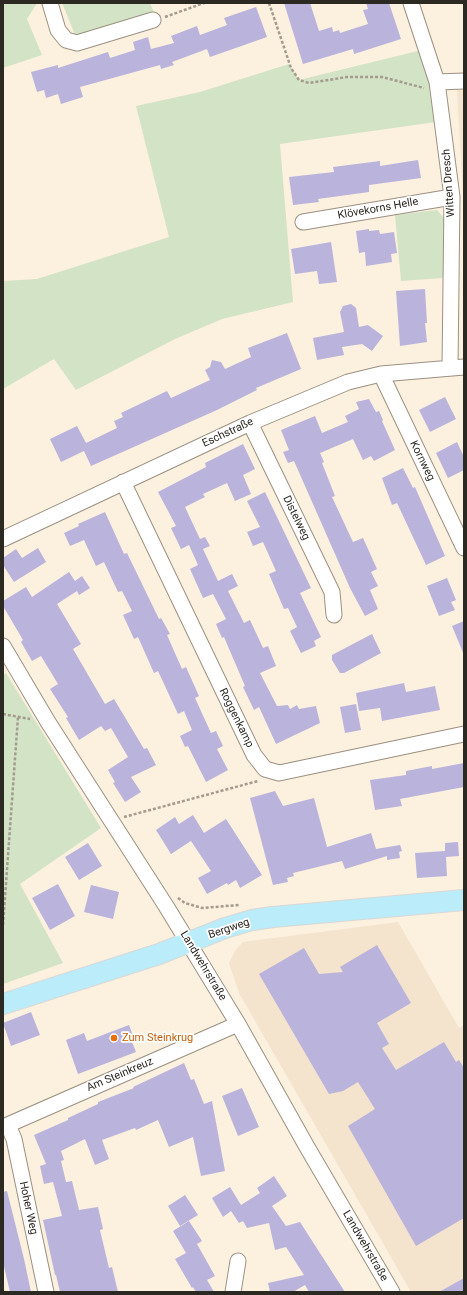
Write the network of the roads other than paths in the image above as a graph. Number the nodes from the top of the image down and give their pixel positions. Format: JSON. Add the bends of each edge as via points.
{"nodes":[{"id":1,"x":50,"y":3,"type":"edge"},
{"id":2,"x":411,"y":3,"type":"edge"},
{"id":3,"x":153,"y":20,"type":"road end"},
{"id":4,"x":464,"y":81,"type":"edge"},
{"id":5,"x":438,"y":87,"type":"junction"},
{"id":6,"x":452,"y":197,"type":"junction"},
{"id":7,"x":303,"y":222,"type":"dead end"},
{"id":8,"x":457,"y":367,"type":"edge"},
{"id":9,"x":381,"y":374,"type":"junction"},
{"id":10,"x":250,"y":423,"type":"junction"},
{"id":11,"x":123,"y":482,"type":"junction"},
{"id":12,"x":3,"y":539,"type":"edge"},
{"id":13,"x":464,"y":548,"type":"edge"},
{"id":14,"x":334,"y":616,"type":"dead end"},
{"id":15,"x":3,"y":646,"type":"edge"},
{"id":16,"x":464,"y":734,"type":"edge"},
{"id":17,"x":464,"y":900,"type":"edge"},
{"id":18,"x":189,"y":943,"type":"junction"},
{"id":19,"x":3,"y":1004,"type":"edge"},
{"id":20,"x":238,"y":1024,"type":"junction"},
{"id":21,"x":6,"y":1126,"type":"edge"},
{"id":22,"x":238,"y":1261,"type":"dead end"},
{"id":23,"x":46,"y":1292,"type":"edge"},
{"id":24,"x":233,"y":1292,"type":"edge"},
{"id":25,"x":392,"y":1292,"type":"edge"}],
"edges":[{"from":1,"to":3,"type":"street","via":[[58,30],[66,40],[77,43]]},
{"from":2,"to":5,"type":"street","name":"Witten Dresch"},
{"from":4,"to":5,"type":"street"},
{"from":5,"to":6,"type":"street","name":"Witten Dresch"},
{"from":6,"to":7,"type":"street","name":"Klövekorns Helle"},
{"from":6,"to":8,"type":"street","name":"Witten Dresch"},
{"from":8,"to":9,"type":"street","name":"Eschstraße"},
{"from":9,"to":10,"type":"street","name":"Eschstraße","via":[[348,382]]},
{"from":9,"to":13,"type":"street","name":"Kornweg"},
{"from":10,"to":11,"type":"street","name":"Eschstraße"},
{"from":10,"to":14,"type":"street","name":"Distelweg","via":[[332,592]]},
{"from":11,"to":12,"type":"street","name":"Eschstraße"},
{"from":11,"to":16,"type":"street","name":"Roggenkamp","via":[[254,756],[265,769],[279,773]]},
{"from":15,"to":18,"type":"street","name":"Landwehrstraße","via":[[48,722]]},
{"from":17,"to":18,"type":"main road","name":"Bergweg","via":[[252,920]]},
{"from":18,"to":19,"type":"main road","name":"Bergweg"},
{"from":18,"to":20,"type":"street","name":"Landwehrstraße"},
{"from":20,"to":21,"type":"street","name":"Am Steinkreuz"},
{"from":20,"to":25,"type":"street","name":"Landwehrstraße"},
{"from":21,"to":23,"type":"street","name":"Hoher Weg","via":[[14,1139]]},
{"from":22,"to":24,"type":"street"}]}
